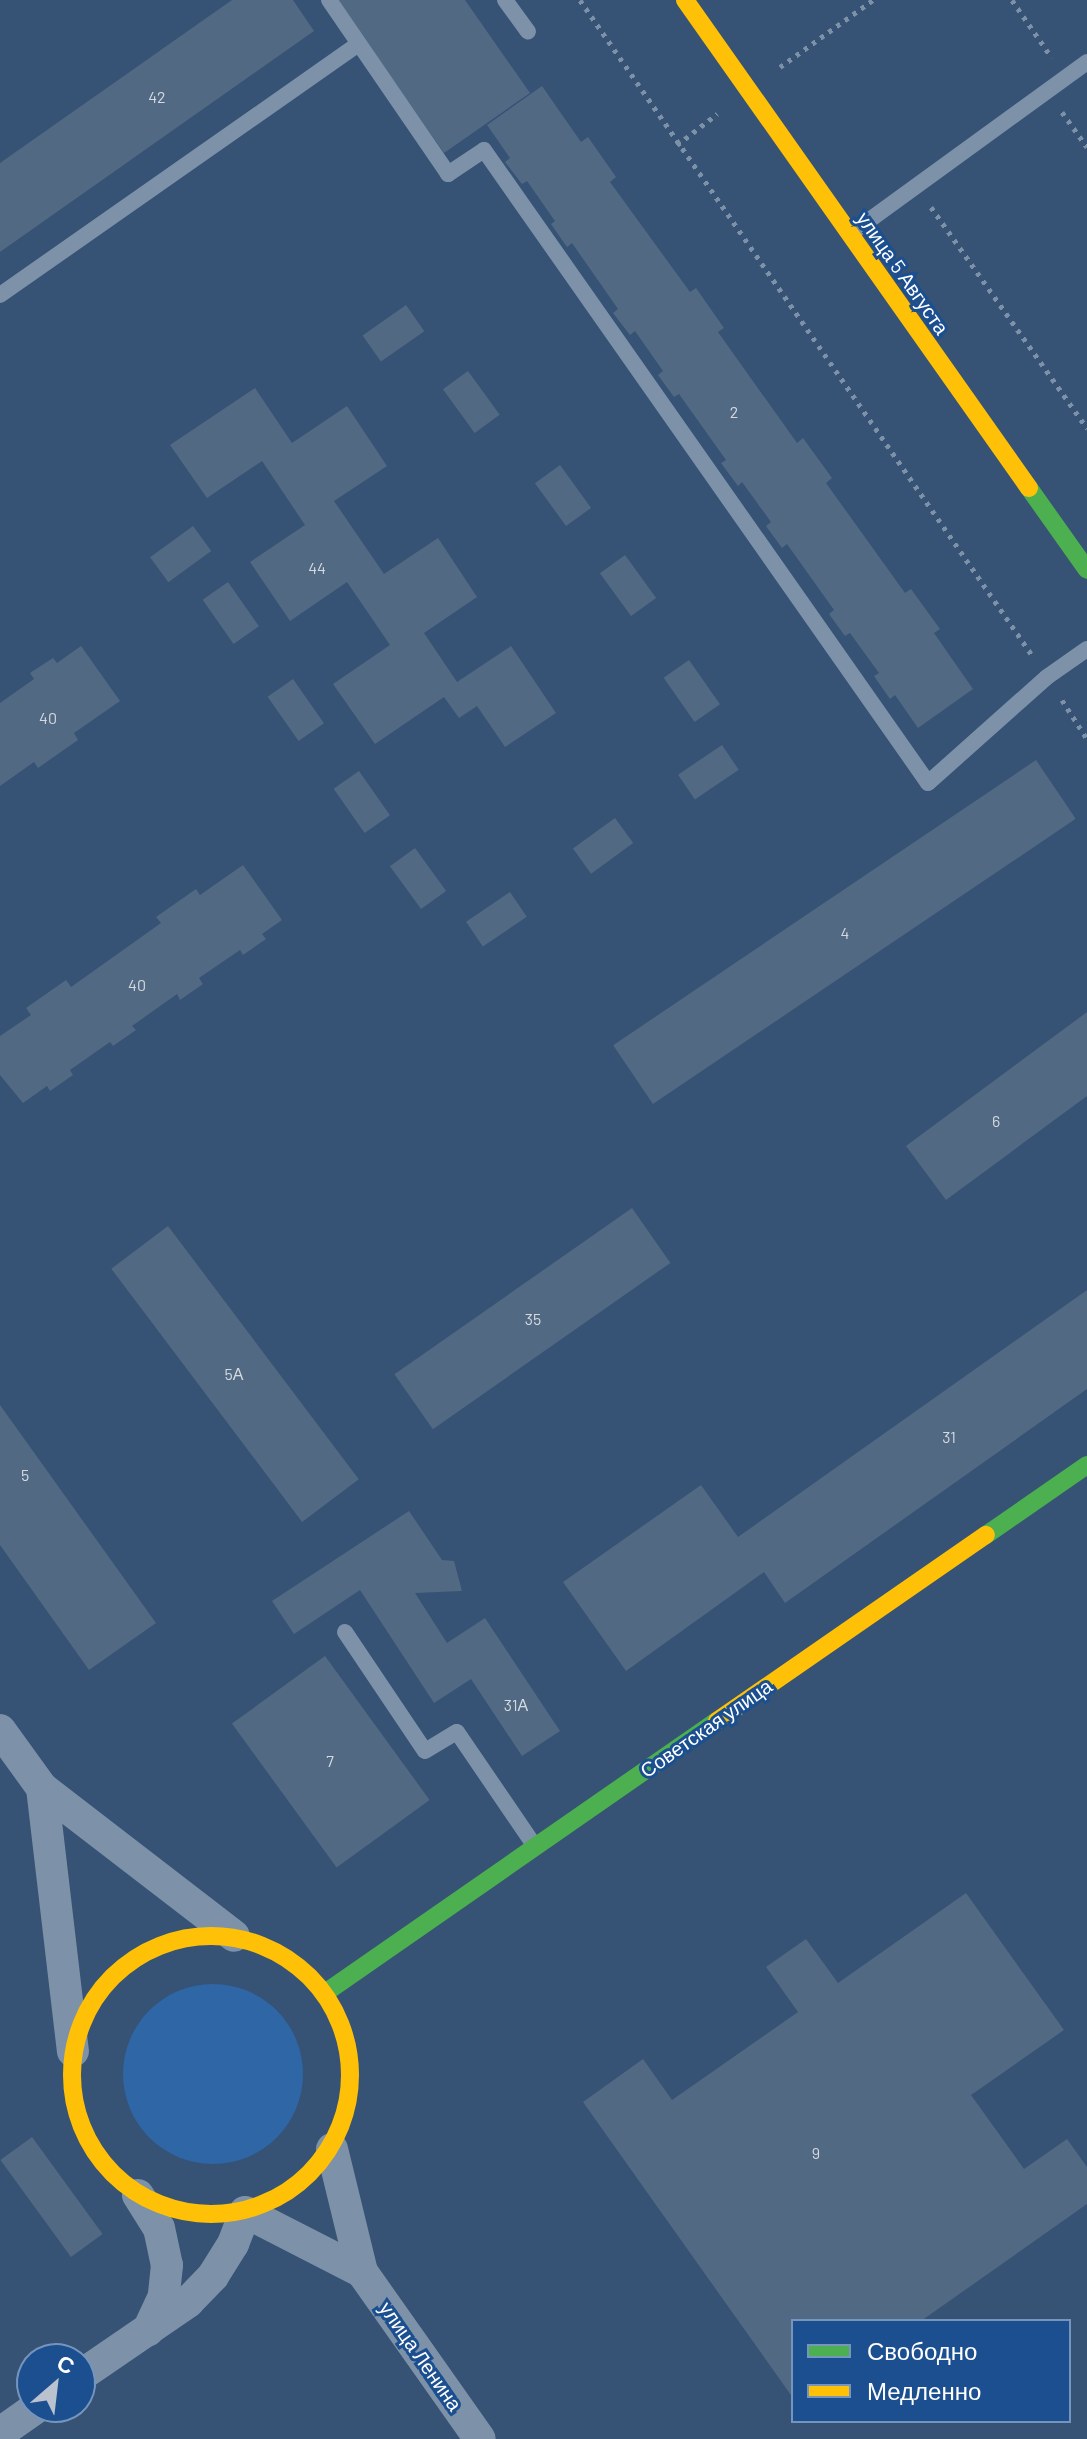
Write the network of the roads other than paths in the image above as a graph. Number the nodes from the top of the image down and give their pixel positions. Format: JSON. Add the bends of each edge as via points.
{"nodes":[{"id":1,"x":329,"y":0,"type":"edge"},
{"id":2,"x":505,"y":0,"type":"edge"},
{"id":3,"x":685,"y":0,"type":"edge"},
{"id":4,"x":528,"y":32,"type":"dead end"},
{"id":5,"x":357,"y":45,"type":"junction"},
{"id":6,"x":1087,"y":62,"type":"edge"},
{"id":7,"x":848,"y":235,"type":"junction"},
{"id":8,"x":0,"y":295,"type":"edge"},
{"id":9,"x":1087,"y":570,"type":"edge"},
{"id":10,"x":1087,"y":649,"type":"edge"},
{"id":11,"x":1087,"y":1465,"type":"edge"},
{"id":12,"x":345,"y":1632,"type":"dead end"},
{"id":13,"x":0,"y":1730,"type":"edge"},
{"id":14,"x":42,"y":1788,"type":"junction"},
{"id":15,"x":535,"y":1846,"type":"junction"},
{"id":16,"x":234,"y":1936,"type":"junction"},
{"id":17,"x":325,"y":1993,"type":"junction"},
{"id":18,"x":73,"y":2051,"type":"junction"},
{"id":19,"x":332,"y":2149,"type":"junction"},
{"id":20,"x":138,"y":2195,"type":"junction"},
{"id":21,"x":245,"y":2212,"type":"junction"},
{"id":22,"x":362,"y":2272,"type":"junction"},
{"id":23,"x":148,"y":2330,"type":"junction"},
{"id":24,"x":96,"y":2365,"type":"edge"},
{"id":25,"x":480,"y":2439,"type":"edge"}],
"edges":[{"from":1,"to":5,"type":"lane"},
{"from":2,"to":4,"type":"lane"},
{"from":3,"to":7,"type":"street","name":"улица 5 Августа"},
{"from":5,"to":8,"type":"lane"},
{"from":5,"to":10,"type":"lane","via":[[448,174],[484,150],[928,783],[1047,677]]},
{"from":6,"to":7,"type":"lane"},
{"from":7,"to":9,"type":"street","name":"улица 5 Августа"},
{"from":11,"to":15,"type":"street","name":"Советская улица"},
{"from":12,"to":15,"type":"lane","via":[[425,1751],[457,1732]]},
{"from":13,"to":14,"type":"street"},
{"from":14,"to":16,"type":"street"},
{"from":14,"to":18,"type":"street"},
{"from":15,"to":17,"type":"street","name":"Советская улица"},
{"from":16,"to":17,"type":"street","via":[[285,1955]]},
{"from":16,"to":18,"type":"street","via":[[180,1938],[130,1960],[92,2000]]},
{"from":17,"to":19,"type":"street","via":[[348,2042],[351,2097]]},
{"from":18,"to":20,"type":"street","via":[[74,2106],[91,2145]]},
{"from":19,"to":21,"type":"street","via":[[295,2189]]},
{"from":19,"to":22,"type":"street"},
{"from":20,"to":21,"type":"street","via":[[190,2214]]},
{"from":20,"to":23,"type":"street","via":[[159,2228],[167,2265],[164,2296]]},
{"from":21,"to":22,"type":"street"},
{"from":21,"to":23,"type":"street","via":[[213,2276],[188,2302]]},
{"from":22,"to":25,"type":"street","name":"улица Ленина"},
{"from":23,"to":24,"type":"street"}]}
